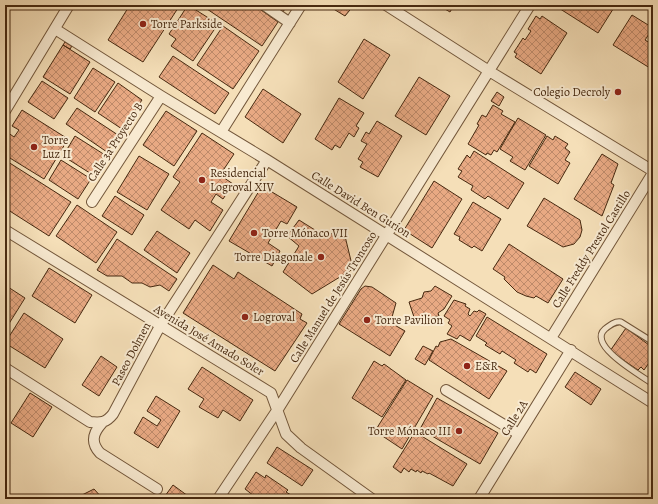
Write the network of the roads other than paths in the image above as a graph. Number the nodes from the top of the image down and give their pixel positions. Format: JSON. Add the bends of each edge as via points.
{"nodes":[{"id":1,"x":69,"y":5,"type":"edge"},
{"id":2,"x":264,"y":5,"type":"edge"},
{"id":3,"x":301,"y":5,"type":"edge"},
{"id":4,"x":386,"y":5,"type":"edge"},
{"id":5,"x":530,"y":5,"type":"edge"},
{"id":6,"x":290,"y":23,"type":"junction"},
{"id":7,"x":55,"y":29,"type":"junction"},
{"id":8,"x":489,"y":71,"type":"junction"},
{"id":9,"x":161,"y":96,"type":"junction"},
{"id":10,"x":5,"y":112,"type":"edge"},
{"id":11,"x":222,"y":132,"type":"junction"},
{"id":12,"x":267,"y":160,"type":"junction"},
{"id":13,"x":653,"y":172,"type":"edge"},
{"id":14,"x":92,"y":202,"type":"dead end"},
{"id":15,"x":5,"y":230,"type":"edge"},
{"id":16,"x":386,"y":236,"type":"junction"},
{"id":17,"x":160,"y":326,"type":"junction"},
{"id":18,"x":552,"y":338,"type":"junction"},
{"id":19,"x":653,"y":342,"type":"edge"},
{"id":20,"x":571,"y":350,"type":"junction"},
{"id":21,"x":5,"y":368,"type":"edge"},
{"id":22,"x":653,"y":384,"type":"edge"},
{"id":23,"x":446,"y":390,"type":"dead end"},
{"id":24,"x":651,"y":398,"type":"edge"},
{"id":25,"x":278,"y":409,"type":"junction"},
{"id":26,"x":102,"y":423,"type":"junction"},
{"id":27,"x":519,"y":434,"type":"junction"},
{"id":28,"x":157,"y":489,"type":"dead end"},
{"id":29,"x":218,"y":499,"type":"edge"},
{"id":30,"x":372,"y":499,"type":"edge"},
{"id":31,"x":479,"y":499,"type":"edge"}],
"edges":[{"from":1,"to":7,"type":"street"},
{"from":2,"to":6,"type":"street"},
{"from":3,"to":6,"type":"street"},
{"from":4,"to":8,"type":"street"},
{"from":5,"to":8,"type":"street","name":"Calle Manuel de Jesús Troncoso"},
{"from":6,"to":11,"type":"street"},
{"from":7,"to":9,"type":"street","name":"Calle David Ben Gurion"},
{"from":7,"to":10,"type":"street"},
{"from":8,"to":13,"type":"street"},
{"from":8,"to":16,"type":"street","name":"Calle Manuel de Jesús Troncoso"},
{"from":9,"to":11,"type":"street","name":"Calle David Ben Gurion"},
{"from":9,"to":14,"type":"street","name":"Calle 3a Proyecto B"},
{"from":11,"to":12,"type":"street","name":"Calle David Ben Gurion"},
{"from":12,"to":16,"type":"street","name":"Calle David Ben Gurion"},
{"from":12,"to":17,"type":"street","name":"Paseo Dolmen"},
{"from":13,"to":18,"type":"street","name":"Calle Freddy Prestol Castillo"},
{"from":15,"to":17,"type":"street","name":"Avenida José Amado Soler"},
{"from":16,"to":18,"type":"street","name":"Calle David Ben Gurion"},
{"from":16,"to":25,"type":"street","name":"Calle Manuel de Jesús Troncoso"},
{"from":17,"to":25,"type":"street","name":"Avenida José Amado Soler","via":[[271,393]]},
{"from":17,"to":26,"type":"street","name":"Paseo Dolmen","via":[[113,414],[108,421]]},
{"from":18,"to":20,"type":"street","name":"Calle David Ben Gurion"},
{"from":19,"to":22,"type":"lane","via":[[621,322],[610,325],[601,335],[611,354]]},
{"from":20,"to":24,"type":"street","name":"Calle David Ben Gurion"},
{"from":20,"to":27,"type":"street","name":"Calle 2A"},
{"from":21,"to":26,"type":"street","via":[[90,422]]},
{"from":23,"to":27,"type":"street"},
{"from":25,"to":29,"type":"street","name":"Calle Manuel de Jesús Troncoso"},
{"from":25,"to":30,"type":"street","name":"Avenida José Amado Soler","via":[[284,431],[291,439]]},
{"from":26,"to":28,"type":"street","name":"Paseo Dolmen","via":[[95,431],[93,440],[100,453]]},
{"from":27,"to":31,"type":"street","name":"Calle 2A"}]}
